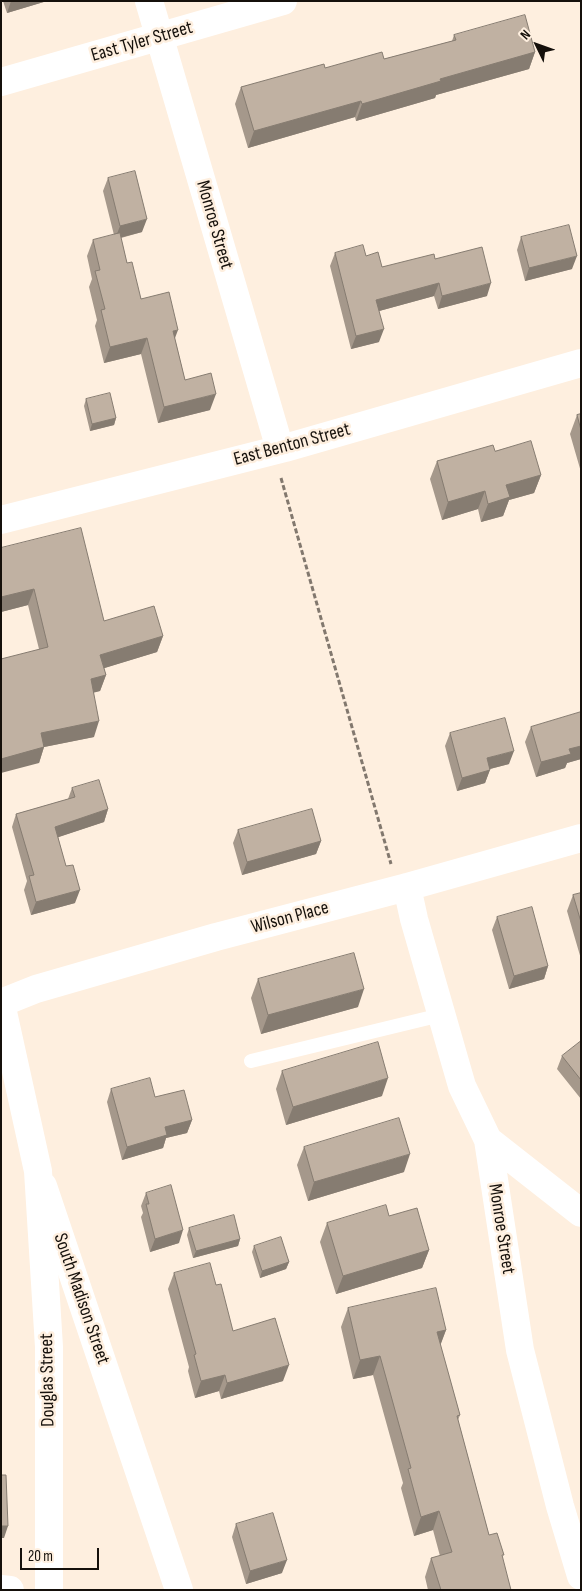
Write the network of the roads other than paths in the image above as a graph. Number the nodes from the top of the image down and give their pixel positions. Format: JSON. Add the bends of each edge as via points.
{"nodes":[{"id":1,"x":149,"y":1,"type":"edge"},
{"id":2,"x":283,"y":1,"type":"edge"},
{"id":3,"x":159,"y":37,"type":"junction"},
{"id":4,"x":1,"y":82,"type":"edge"},
{"id":5,"x":581,"y":364,"type":"edge"},
{"id":6,"x":280,"y":449,"type":"junction"},
{"id":7,"x":1,"y":520,"type":"edge"},
{"id":8,"x":581,"y":838,"type":"edge"},
{"id":9,"x":399,"y":877,"type":"junction"},
{"id":10,"x":1,"y":1003,"type":"edge"},
{"id":11,"x":441,"y":1015,"type":"junction"},
{"id":12,"x":251,"y":1061,"type":"dead end"},
{"id":13,"x":488,"y":1140,"type":"junction"},
{"id":14,"x":38,"y":1171,"type":"junction"},
{"id":15,"x":581,"y":1213,"type":"edge"},
{"id":16,"x":581,"y":1576,"type":"edge"},
{"id":17,"x":1,"y":1589,"type":"edge"},
{"id":18,"x":10,"y":1590,"type":"edge"},
{"id":19,"x":49,"y":1590,"type":"edge"},
{"id":20,"x":179,"y":1590,"type":"edge"}],
"edges":[{"from":1,"to":3,"type":"street","name":"Monroe Street"},
{"from":2,"to":3,"type":"street","name":"East Tyler Street"},
{"from":3,"to":4,"type":"street","name":"East Tyler Street"},
{"from":3,"to":6,"type":"street","name":"Monroe Street"},
{"from":5,"to":6,"type":"street","name":"East Benton Street"},
{"from":6,"to":7,"type":"street","name":"East Benton Street"},
{"from":8,"to":9,"type":"street","name":"Wilson Place"},
{"from":9,"to":10,"type":"street","name":"Wilson Place","via":[[216,937],[36,989]]},
{"from":9,"to":11,"type":"street","name":"Monroe Street"},
{"from":10,"to":14,"type":"street","name":"South Madison Street"},
{"from":11,"to":12,"type":"lane"},
{"from":11,"to":13,"type":"street","name":"Monroe Street","via":[[462,1086]]},
{"from":13,"to":15,"type":"street"},
{"from":13,"to":16,"type":"street","name":"Monroe Street","via":[[520,1350]]},
{"from":14,"to":19,"type":"street","name":"Douglas Street","via":[[49,1347]]},
{"from":14,"to":20,"type":"street","name":"South Madison Street"},
{"from":17,"to":18,"type":"street"}]}
